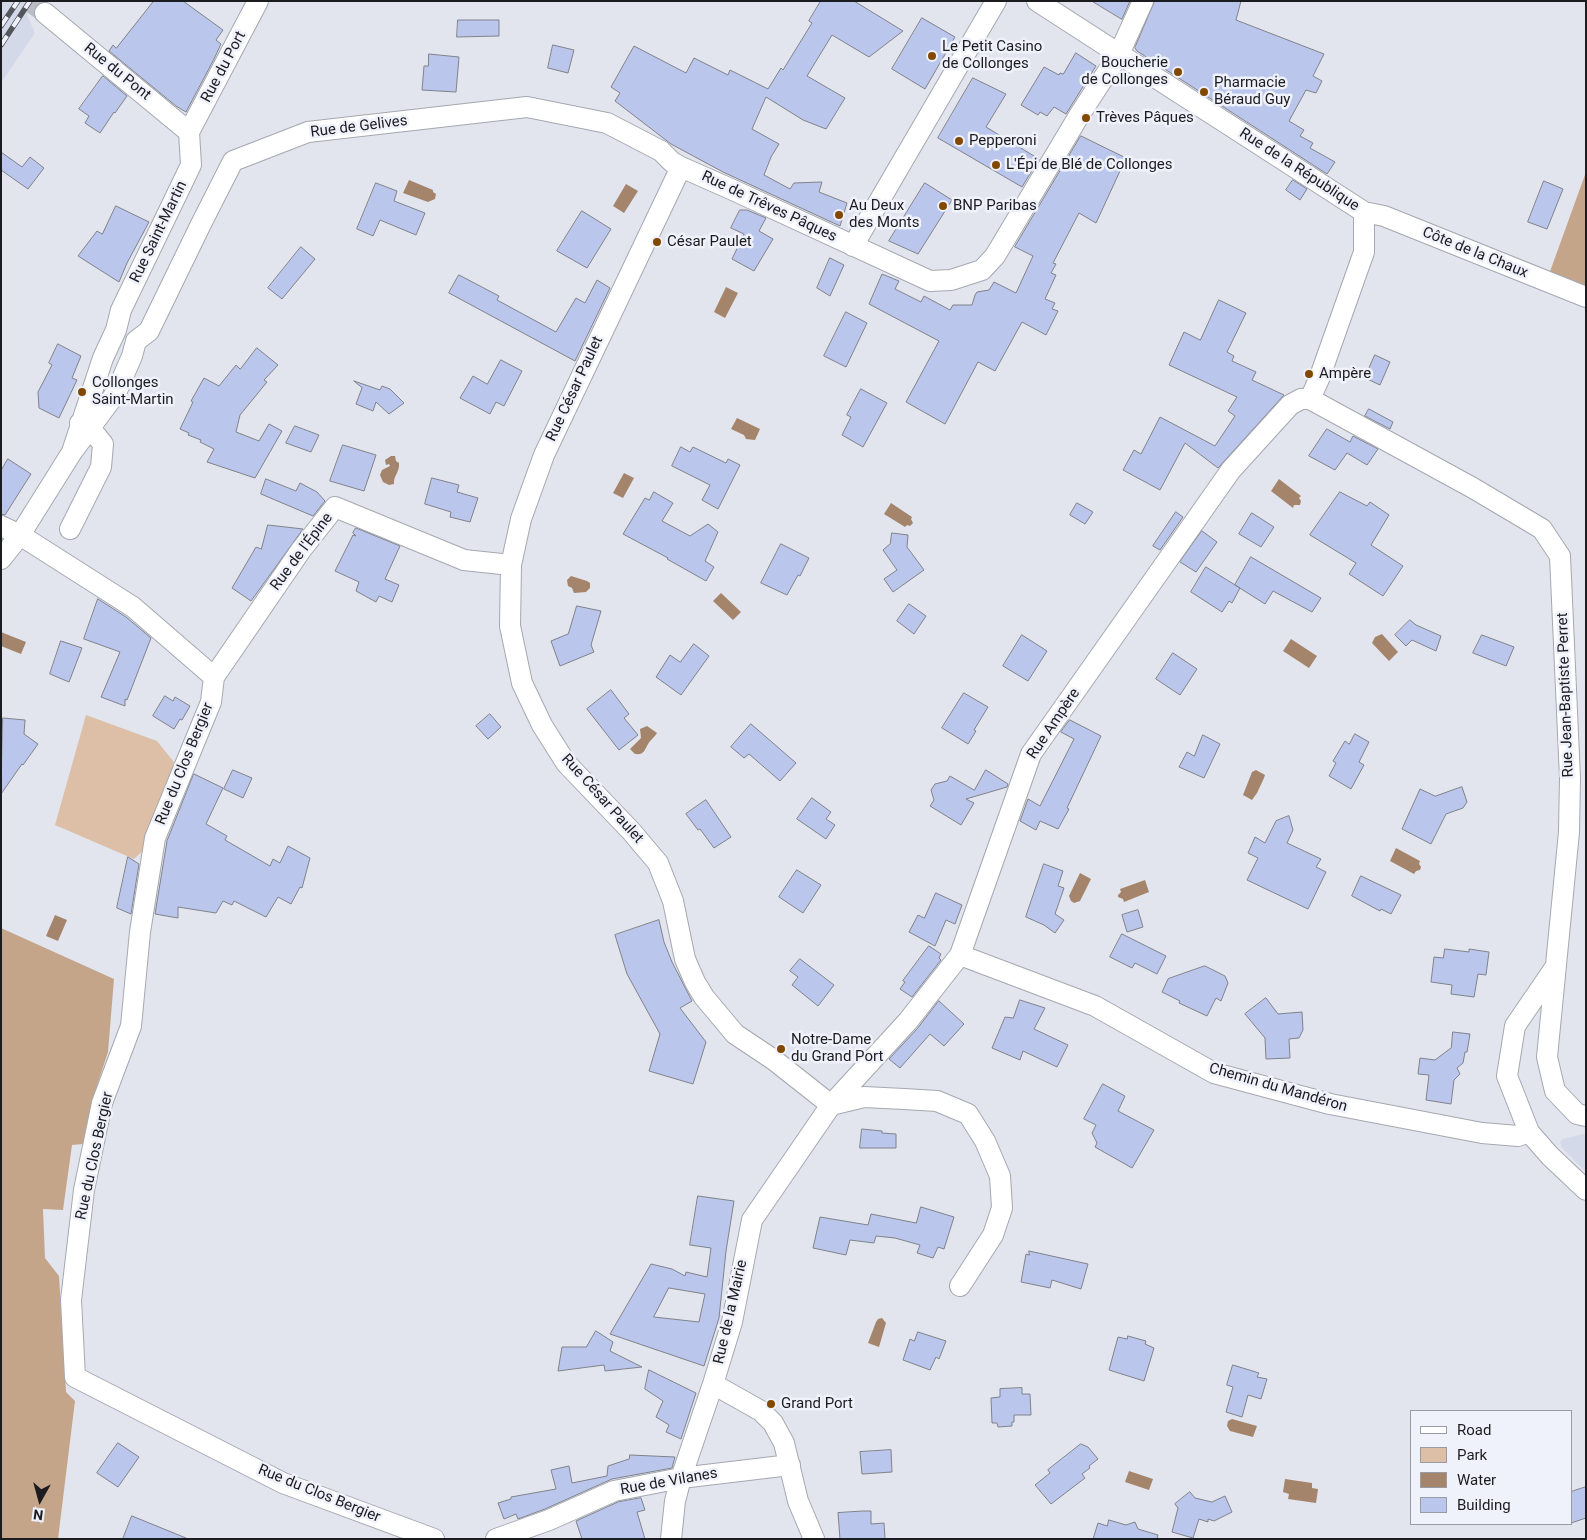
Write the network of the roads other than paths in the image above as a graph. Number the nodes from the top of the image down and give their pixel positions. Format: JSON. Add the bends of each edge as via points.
{"nodes":[{"id":1,"x":258,"y":1,"type":"edge"},
{"id":2,"x":996,"y":1,"type":"edge"},
{"id":3,"x":1037,"y":1,"type":"edge"},
{"id":4,"x":1143,"y":1,"type":"edge"},
{"id":5,"x":44,"y":13,"type":"tunnel mouth"},
{"id":6,"x":1118,"y":54,"type":"junction"},
{"id":7,"x":189,"y":132,"type":"junction"},
{"id":8,"x":681,"y":167,"type":"junction"},
{"id":9,"x":1364,"y":212,"type":"junction"},
{"id":10,"x":853,"y":246,"type":"junction"},
{"id":11,"x":1586,"y":297,"type":"edge"},
{"id":12,"x":116,"y":330,"type":"junction"},
{"id":13,"x":136,"y":341,"type":"junction"},
{"id":14,"x":1310,"y":399,"type":"junction"},
{"id":15,"x":85,"y":426,"type":"junction"},
{"id":16,"x":1,"y":526,"type":"edge"},
{"id":17,"x":70,"y":529,"type":"dead end"},
{"id":18,"x":20,"y":535,"type":"junction"},
{"id":19,"x":1,"y":559,"type":"edge"},
{"id":20,"x":511,"y":565,"type":"junction"},
{"id":21,"x":214,"y":676,"type":"junction"},
{"id":22,"x":960,"y":955,"type":"junction"},
{"id":23,"x":1555,"y":967,"type":"junction"},
{"id":24,"x":831,"y":1105,"type":"junction"},
{"id":25,"x":1586,"y":1116,"type":"edge"},
{"id":26,"x":1529,"y":1132,"type":"junction"},
{"id":27,"x":1586,"y":1190,"type":"edge"},
{"id":28,"x":960,"y":1286,"type":"dead end"},
{"id":29,"x":713,"y":1384,"type":"junction"},
{"id":30,"x":790,"y":1465,"type":"junction"},
{"id":31,"x":681,"y":1478,"type":"junction"},
{"id":32,"x":434,"y":1539,"type":"edge"},
{"id":33,"x":496,"y":1539,"type":"edge"},
{"id":34,"x":671,"y":1539,"type":"edge"},
{"id":35,"x":814,"y":1539,"type":"edge"}],
"edges":[{"from":1,"to":7,"type":"street","name":"Rue du Port"},
{"from":2,"to":10,"type":"street"},
{"from":3,"to":6,"type":"street","name":"Rue de la République"},
{"from":4,"to":6,"type":"street","name":"Rue de Trêves Pâques"},
{"from":5,"to":7,"type":"street","name":"Rue du Pont"},
{"from":6,"to":9,"type":"street","name":"Rue de la République"},
{"from":6,"to":10,"type":"street","name":"Rue de Trêves Pâques","via":[[995,256],[982,270],[952,280],[930,281]]},
{"from":7,"to":12,"type":"street","name":"Rue Saint-Martin","via":[[191,165],[121,310]]},
{"from":8,"to":10,"type":"street","name":"Rue de Trêves Pâques"},
{"from":8,"to":13,"type":"street","name":"Rue de Gelives","via":[[661,150],[607,123],[527,107],[308,132],[233,161],[149,331]]},
{"from":8,"to":20,"type":"street","name":"Rue César Paulet","via":[[544,455],[521,519]]},
{"from":9,"to":11,"type":"street","name":"Côte de la Chaux","via":[[1384,216]]},
{"from":9,"to":14,"type":"street","name":"Rue de la République","via":[[1364,252]]},
{"from":12,"to":13,"type":"street","via":[[125,338]]},
{"from":12,"to":15,"type":"street","name":"Rue Saint-Martin","via":[[103,358]]},
{"from":13,"to":15,"type":"street","name":"Rue Saint-Martin","via":[[116,394]]},
{"from":14,"to":22,"type":"street","name":"Rue Ampère","via":[[1302,399],[1290,406],[1230,470],[1031,754]]},
{"from":14,"to":23,"type":"street","name":"Rue Jean-Baptiste Perret","via":[[1542,529],[1560,556],[1570,778],[1569,823]]},
{"from":15,"to":17,"type":"street","via":[[103,444],[101,467]]},
{"from":15,"to":18,"type":"street","name":"Rue Saint-Martin"},
{"from":16,"to":18,"type":"street"},
{"from":18,"to":19,"type":"street","name":"Rue Saint-Martin"},
{"from":18,"to":21,"type":"street","via":[[133,607]]},
{"from":20,"to":21,"type":"street","name":"Rue de l'Épine","via":[[464,560],[336,508],[301,550]]},
{"from":20,"to":24,"type":"street","name":"Rue César Paulet","via":[[510,626],[522,683],[542,725],[566,763],[658,864],[673,901],[685,959],[704,997],[735,1034]]},
{"from":21,"to":32,"type":"street","name":"Rue du Clos Bergier","via":[[211,702],[154,838],[131,1026],[102,1104],[84,1190],[71,1300],[75,1377],[283,1483]]},
{"from":22,"to":24,"type":"street","name":"Rue Ampère","via":[[908,1021]]},
{"from":22,"to":26,"type":"street","name":"Chemin du Mandéron","via":[[1096,1006],[1214,1073],[1330,1104],[1482,1133],[1518,1136]]},
{"from":23,"to":25,"type":"street","name":"Rue Jean-Baptiste Perret","via":[[1547,1057],[1555,1091],[1577,1114]]},
{"from":23,"to":26,"type":"street","via":[[1515,1026],[1507,1076]]},
{"from":24,"to":28,"type":"street","via":[[864,1097],[938,1101],[968,1114],[985,1140],[1000,1176],[1002,1208],[993,1235]]},
{"from":24,"to":29,"type":"street","name":"Rue de la Mairie","via":[[752,1220],[732,1322]]},
{"from":26,"to":27,"type":"street"},
{"from":29,"to":30,"type":"street","via":[[761,1410],[784,1442]]},
{"from":29,"to":31,"type":"street","name":"Rue de la Mairie"},
{"from":30,"to":31,"type":"street","name":"Rue de Vilanes"},
{"from":30,"to":35,"type":"street","via":[[798,1501]]},
{"from":31,"to":33,"type":"street","name":"Rue de Vilanes","via":[[614,1491]]},
{"from":31,"to":34,"type":"street","name":"Rue de la Mairie"}]}
